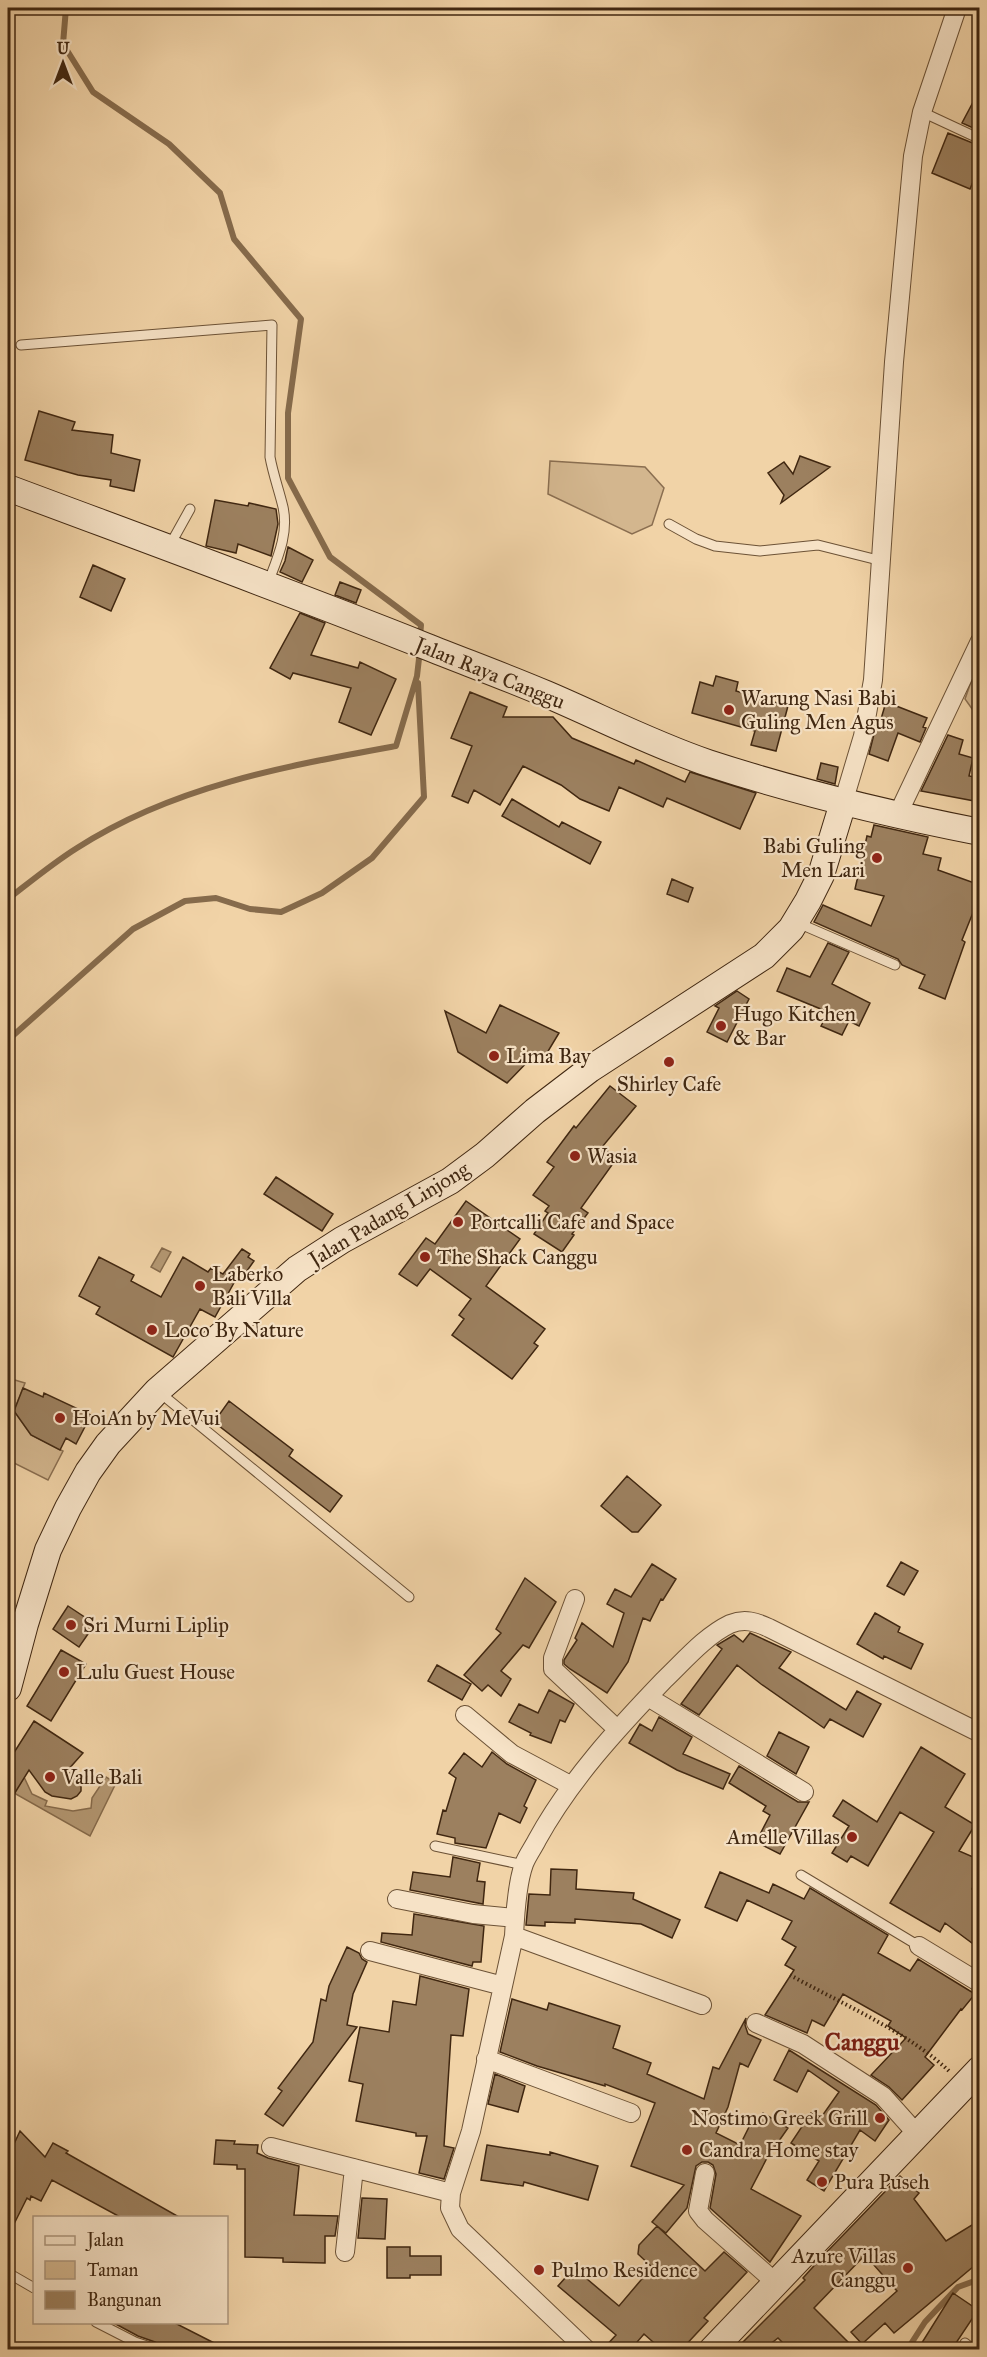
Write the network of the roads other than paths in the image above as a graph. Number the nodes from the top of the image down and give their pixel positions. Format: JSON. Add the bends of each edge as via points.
{"nodes":[{"id":1,"x":957,"y":8,"type":"edge"},
{"id":2,"x":922,"y":112,"type":"junction"},
{"id":3,"x":980,"y":139,"type":"edge"},
{"id":4,"x":21,"y":345,"type":"dead end"},
{"id":5,"x":8,"y":488,"type":"edge"},
{"id":6,"x":190,"y":509,"type":"dead end"},
{"id":7,"x":669,"y":524,"type":"dead end"},
{"id":8,"x":168,"y":547,"type":"junction"},
{"id":9,"x":882,"y":561,"type":"junction"},
{"id":10,"x":267,"y":586,"type":"junction"},
{"id":11,"x":980,"y":641,"type":"edge"},
{"id":12,"x":843,"y":803,"type":"junction"},
{"id":13,"x":897,"y":816,"type":"junction"},
{"id":14,"x":980,"y":832,"type":"edge"},
{"id":15,"x":795,"y":922,"type":"junction"},
{"id":16,"x":895,"y":965,"type":"dead end"},
{"id":17,"x":157,"y":1391,"type":"junction"},
{"id":18,"x":409,"y":1597,"type":"dead end"},
{"id":19,"x":575,"y":1599,"type":"dead end"},
{"id":20,"x":8,"y":1688,"type":"edge"},
{"id":21,"x":648,"y":1697,"type":"junction"},
{"id":22,"x":465,"y":1714,"type":"dead end"},
{"id":23,"x":617,"y":1729,"type":"junction"},
{"id":24,"x":980,"y":1733,"type":"edge"},
{"id":25,"x":572,"y":1786,"type":"junction"},
{"id":26,"x":804,"y":1792,"type":"dead end"},
{"id":27,"x":435,"y":1846,"type":"dead end"},
{"id":28,"x":524,"y":1865,"type":"junction"},
{"id":29,"x":801,"y":1875,"type":"dead end"},
{"id":30,"x":397,"y":1899,"type":"dead end"},
{"id":31,"x":515,"y":1927,"type":"junction"},
{"id":32,"x":919,"y":1946,"type":"joint"},
{"id":33,"x":370,"y":1951,"type":"dead end"},
{"id":34,"x":980,"y":1983,"type":"edge"},
{"id":35,"x":503,"y":1986,"type":"junction"},
{"id":36,"x":702,"y":2005,"type":"dead end"},
{"id":37,"x":756,"y":2023,"type":"dead end"},
{"id":38,"x":486,"y":2059,"type":"junction"},
{"id":39,"x":972,"y":2077,"type":"edge"},
{"id":40,"x":632,"y":2113,"type":"dead end"},
{"id":41,"x":917,"y":2134,"type":"junction"},
{"id":42,"x":271,"y":2147,"type":"dead end"},
{"id":43,"x":354,"y":2168,"type":"junction"},
{"id":44,"x":705,"y":2173,"type":"dead end"},
{"id":45,"x":451,"y":2193,"type":"junction"},
{"id":46,"x":345,"y":2252,"type":"dead end"},
{"id":47,"x":8,"y":2273,"type":"edge"},
{"id":48,"x":775,"y":2282,"type":"junction"},
{"id":49,"x":33,"y":2287,"type":"edge"},
{"id":50,"x":100,"y":2324,"type":"edge"},
{"id":51,"x":965,"y":2343,"type":"dead end"},
{"id":52,"x":153,"y":2348,"type":"edge"},
{"id":53,"x":587,"y":2349,"type":"edge"},
{"id":54,"x":712,"y":2349,"type":"edge"},
{"id":55,"x":974,"y":2349,"type":"edge"}],
"edges":[{"from":1,"to":2,"type":"street"},
{"from":2,"to":3,"type":"lane"},
{"from":2,"to":9,"type":"street","via":[[913,156],[894,362]]},
{"from":4,"to":10,"type":"lane","via":[[272,325],[270,457],[285,530]]},
{"from":5,"to":8,"type":"street","name":"Jalan Raya Canggu"},
{"from":6,"to":8,"type":"lane"},
{"from":7,"to":9,"type":"lane","via":[[715,546],[760,551],[818,545]]},
{"from":8,"to":10,"type":"street","name":"Jalan Raya Canggu"},
{"from":9,"to":12,"type":"street","via":[[873,680],[863,736]]},
{"from":10,"to":12,"type":"street","name":"Jalan Raya Canggu","via":[[707,762]]},
{"from":11,"to":13,"type":"street"},
{"from":12,"to":13,"type":"street","name":"Jalan Raya Canggu"},
{"from":12,"to":15,"type":"street","name":"Jalan Padang Linjong","via":[[821,874]]},
{"from":13,"to":14,"type":"street","name":"Jalan Raya Canggu"},
{"from":15,"to":16,"type":"lane"},
{"from":15,"to":17,"type":"street","name":"Jalan Padang Linjong","via":[[764,956],[590,1069],[450,1180],[297,1269]]},
{"from":17,"to":18,"type":"lane"},
{"from":17,"to":20,"type":"street","name":"Jalan Padang Linjong","via":[[108,1444],[68,1508],[48,1550]]},
{"from":19,"to":23,"type":"street","via":[[553,1658],[553,1669]]},
{"from":21,"to":23,"type":"street"},
{"from":21,"to":24,"type":"street","via":[[719,1631],[745,1620],[755,1621]]},
{"from":21,"to":26,"type":"street"},
{"from":22,"to":25,"type":"street","via":[[512,1754]]},
{"from":23,"to":25,"type":"street"},
{"from":25,"to":28,"type":"street"},
{"from":27,"to":28,"type":"lane"},
{"from":28,"to":31,"type":"street"},
{"from":29,"to":32,"type":"lane"},
{"from":30,"to":31,"type":"street"},
{"from":31,"to":35,"type":"street"},
{"from":31,"to":36,"type":"street"},
{"from":32,"to":34,"type":"street"},
{"from":33,"to":35,"type":"street"},
{"from":35,"to":38,"type":"street"},
{"from":37,"to":41,"type":"street","via":[[803,2044],[883,2096]]},
{"from":38,"to":40,"type":"street"},
{"from":38,"to":45,"type":"street","via":[[471,2131]]},
{"from":39,"to":41,"type":"street"},
{"from":41,"to":48,"type":"street"},
{"from":42,"to":43,"type":"street"},
{"from":43,"to":45,"type":"street"},
{"from":43,"to":46,"type":"street"},
{"from":44,"to":48,"type":"street","via":[[698,2211]]},
{"from":45,"to":53,"type":"street","via":[[450,2208],[460,2229]]},
{"from":47,"to":49,"type":"lane"},
{"from":48,"to":54,"type":"street"},
{"from":50,"to":52,"type":"lane"},
{"from":51,"to":55,"type":"lane"}]}
